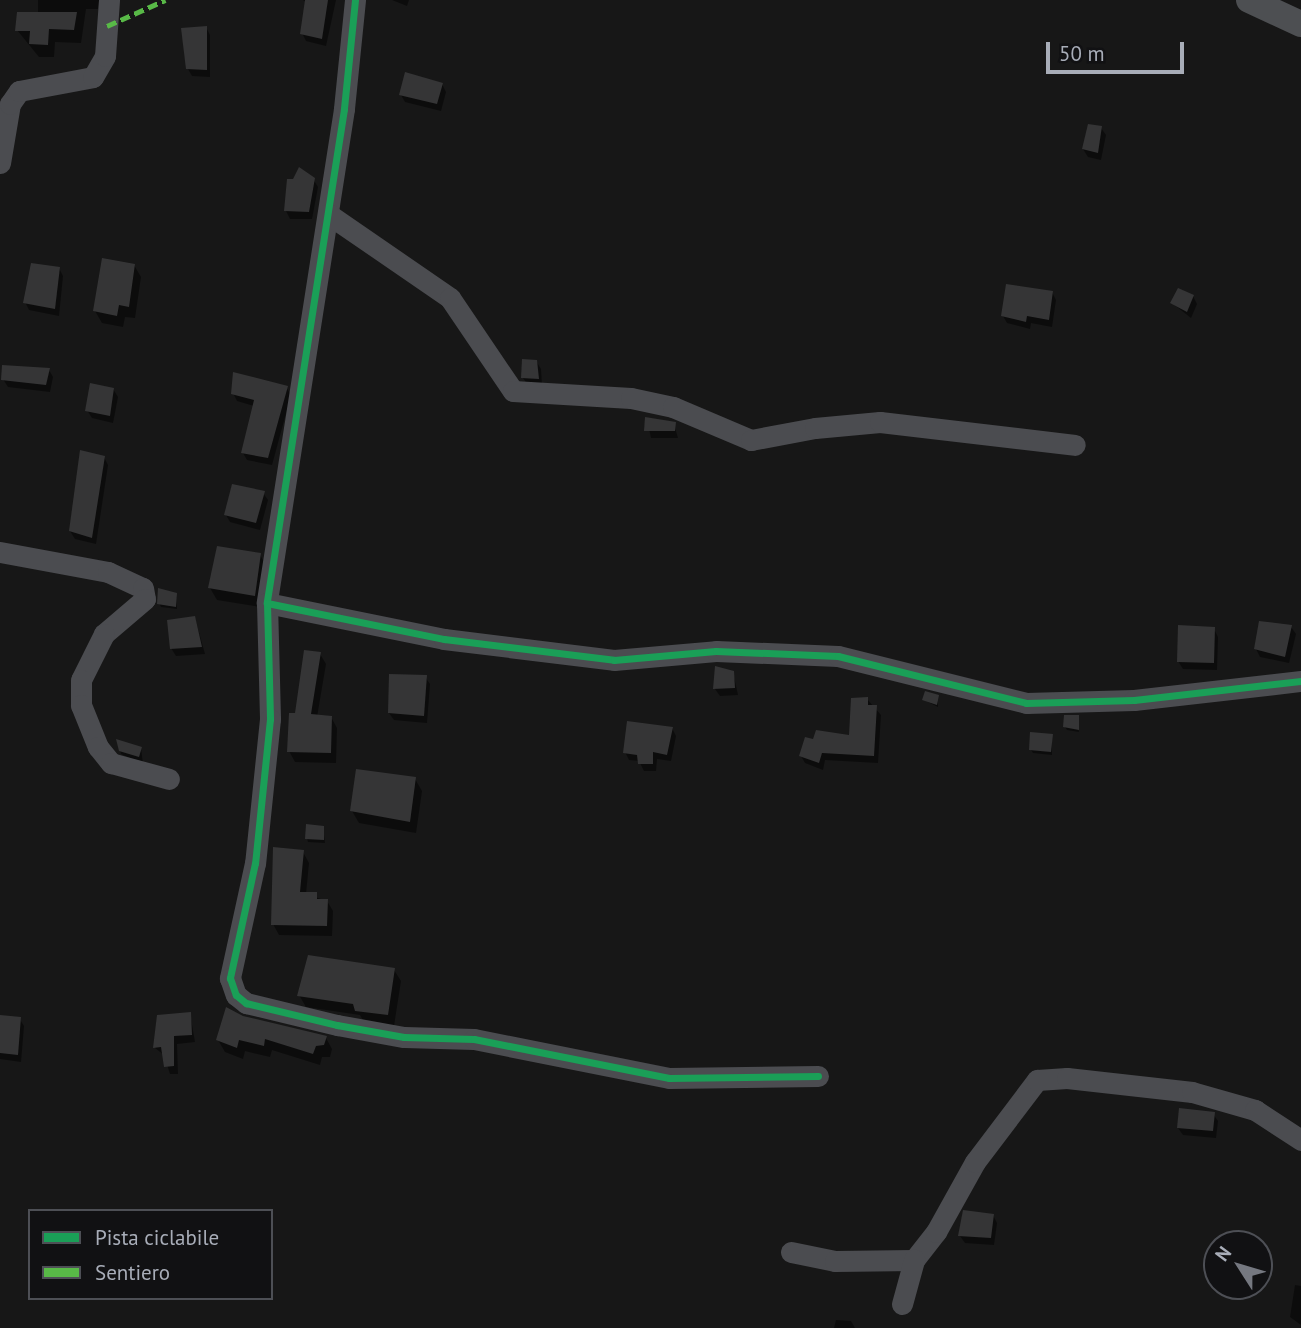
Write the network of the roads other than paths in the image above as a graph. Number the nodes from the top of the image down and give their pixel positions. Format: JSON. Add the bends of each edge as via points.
{"nodes":[{"id":1,"x":109,"y":0,"type":"edge"},
{"id":2,"x":355,"y":0,"type":"edge"},
{"id":3,"x":1249,"y":0,"type":"edge"},
{"id":4,"x":1301,"y":24,"type":"edge"},
{"id":5,"x":0,"y":163,"type":"edge"},
{"id":6,"x":328,"y":214,"type":"junction"},
{"id":7,"x":1076,"y":445,"type":"dead end"},
{"id":8,"x":0,"y":552,"type":"edge"},
{"id":9,"x":267,"y":603,"type":"junction"},
{"id":10,"x":1301,"y":681,"type":"edge"},
{"id":11,"x":169,"y":779,"type":"dead end"},
{"id":12,"x":818,"y":1076,"type":"dead end"},
{"id":13,"x":1301,"y":1140,"type":"edge"},
{"id":14,"x":790,"y":1252,"type":"dead end"},
{"id":15,"x":914,"y":1260,"type":"junction"},
{"id":16,"x":902,"y":1304,"type":"dead end"}],
"edges":[{"from":1,"to":5,"type":"street","via":[[105,56],[93,77],[19,91],[10,104]]},
{"from":2,"to":6,"type":"street"},
{"from":3,"to":4,"type":"main road"},
{"from":6,"to":7,"type":"street","via":[[450,298],[513,391],[631,398],[673,407],[751,440],[880,422]]},
{"from":6,"to":9,"type":"street"},
{"from":8,"to":11,"type":"street","via":[[108,572],[143,588],[145,599],[104,634],[81,680],[80,705],[98,747],[111,763]]},
{"from":9,"to":10,"type":"street","via":[[444,639],[589,658],[716,651],[838,656],[1026,703],[1134,699]]},
{"from":9,"to":12,"type":"street","via":[[270,719],[254,863],[230,978],[236,995],[246,1003],[337,1025],[404,1037],[474,1039],[669,1078]]},
{"from":13,"to":15,"type":"street","via":[[1255,1110],[1192,1092],[1067,1078],[1037,1080],[975,1162],[936,1232]]},
{"from":14,"to":15,"type":"street","via":[[835,1261]]},
{"from":15,"to":16,"type":"street"}]}
